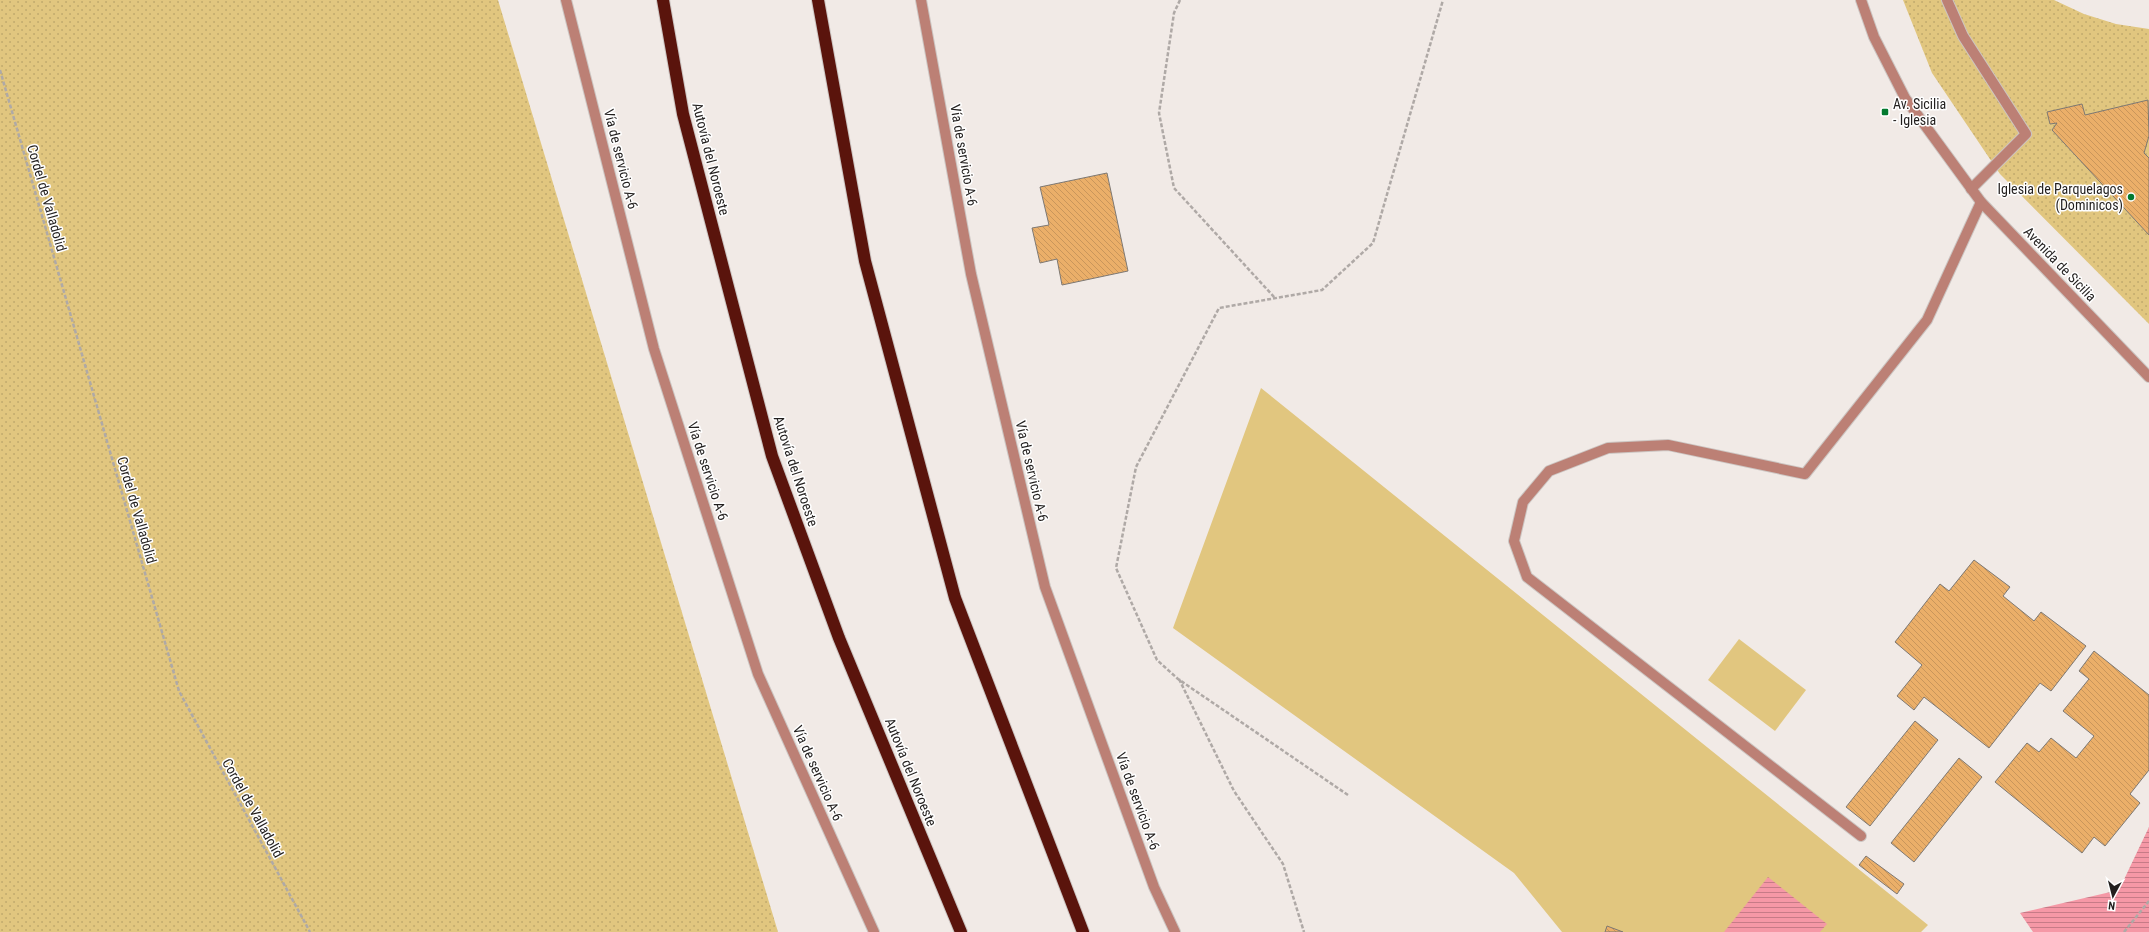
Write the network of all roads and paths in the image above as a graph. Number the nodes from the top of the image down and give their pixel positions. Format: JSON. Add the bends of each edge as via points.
{"nodes":[{"id":1,"x":566,"y":0,"type":"edge"},
{"id":2,"x":663,"y":0,"type":"edge"},
{"id":3,"x":818,"y":0,"type":"edge"},
{"id":4,"x":921,"y":0,"type":"edge"},
{"id":5,"x":1180,"y":0,"type":"edge"},
{"id":6,"x":1443,"y":0,"type":"edge"},
{"id":7,"x":1862,"y":0,"type":"edge"},
{"id":8,"x":1947,"y":0,"type":"edge"},
{"id":9,"x":0,"y":70,"type":"edge"},
{"id":10,"x":1971,"y":189,"type":"junction"},
{"id":11,"x":1981,"y":202,"type":"junction"},
{"id":12,"x":1275,"y":298,"type":"junction"},
{"id":13,"x":2149,"y":377,"type":"edge"},
{"id":14,"x":1178,"y":679,"type":"junction"},
{"id":15,"x":1348,"y":795,"type":"dead end"},
{"id":16,"x":1861,"y":836,"type":"dead end"},
{"id":17,"x":2149,"y":901,"type":"edge"},
{"id":18,"x":310,"y":932,"type":"edge"},
{"id":19,"x":874,"y":932,"type":"edge"},
{"id":20,"x":961,"y":932,"type":"edge"},
{"id":21,"x":1083,"y":932,"type":"edge"},
{"id":22,"x":1175,"y":932,"type":"edge"},
{"id":23,"x":1304,"y":932,"type":"edge"},
{"id":24,"x":2124,"y":932,"type":"edge"}],
"edges":[{"from":1,"to":19,"type":"street","name":"Vía de servicio A-6","via":[[654,349],[758,674]]},
{"from":2,"to":20,"type":"highway","name":"Autovía del Noroeste","via":[[683,114],[772,456],[839,638]]},
{"from":3,"to":21,"type":"highway","via":[[865,261],[956,598]]},
{"from":4,"to":22,"type":"street","name":"Vía de servicio A-6","via":[[971,274],[1045,587],[1154,887]]},
{"from":5,"to":12,"type":"path","via":[[1174,13],[1159,113],[1174,188]]},
{"from":6,"to":12,"type":"path","via":[[1373,243],[1322,290]]},
{"from":7,"to":10,"type":"street","name":"Avenida de Sicilia","via":[[1874,37],[1905,98]]},
{"from":8,"to":10,"type":"street","via":[[1963,36],[2026,134]]},
{"from":9,"to":18,"type":"path","name":"Cordel de Valladolid","via":[[178,691]]},
{"from":10,"to":11,"type":"street","name":"Avenida de Sicilia"},
{"from":11,"to":13,"type":"street","name":"Avenida de Sicilia"},
{"from":11,"to":16,"type":"street","via":[[1926,320],[1805,474],[1668,445],[1608,448],[1549,471],[1522,502],[1514,541],[1527,576]]},
{"from":12,"to":14,"type":"path","via":[[1219,308],[1136,467],[1116,568],[1157,660]]},
{"from":14,"to":15,"type":"path"},
{"from":14,"to":23,"type":"path","via":[[1234,791],[1283,864]]},
{"from":17,"to":24,"type":"path"}]}
